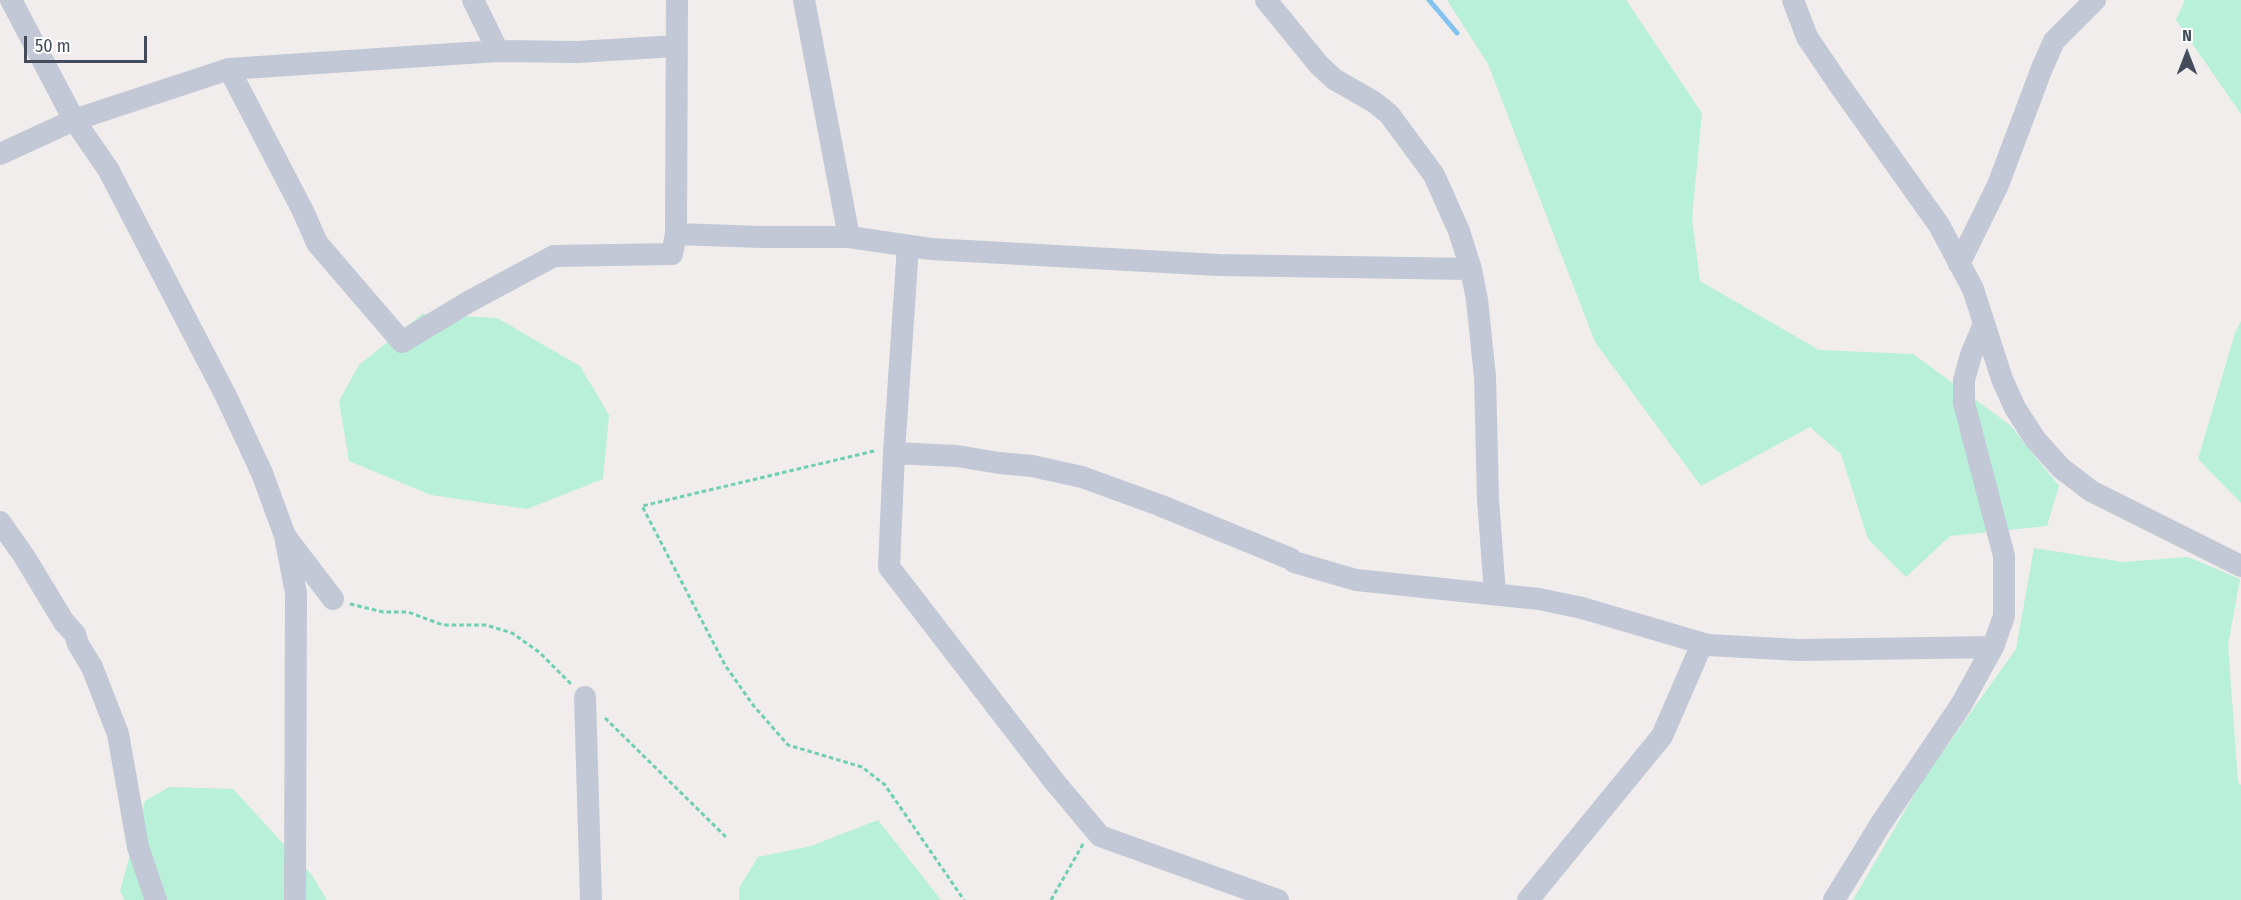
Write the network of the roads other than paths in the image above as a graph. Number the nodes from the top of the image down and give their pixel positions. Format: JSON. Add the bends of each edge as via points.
{"nodes":[{"id":1,"x":11,"y":0,"type":"edge"},
{"id":2,"x":473,"y":0,"type":"edge"},
{"id":3,"x":677,"y":0,"type":"edge"},
{"id":4,"x":804,"y":0,"type":"edge"},
{"id":5,"x":1266,"y":0,"type":"edge"},
{"id":6,"x":1793,"y":0,"type":"edge"},
{"id":7,"x":2095,"y":0,"type":"edge"},
{"id":8,"x":676,"y":46,"type":"junction"},
{"id":9,"x":498,"y":51,"type":"junction"},
{"id":10,"x":229,"y":69,"type":"junction"},
{"id":11,"x":74,"y":120,"type":"junction"},
{"id":12,"x":0,"y":154,"type":"edge"},
{"id":13,"x":676,"y":234,"type":"junction"},
{"id":14,"x":849,"y":237,"type":"junction"},
{"id":15,"x":908,"y":246,"type":"junction"},
{"id":16,"x":1959,"y":264,"type":"junction"},
{"id":17,"x":1471,"y":269,"type":"junction"},
{"id":18,"x":1984,"y":324,"type":"junction"},
{"id":19,"x":894,"y":453,"type":"junction"},
{"id":20,"x":0,"y":522,"type":"edge"},
{"id":21,"x":285,"y":536,"type":"junction"},
{"id":22,"x":2241,"y":566,"type":"edge"},
{"id":23,"x":1496,"y":594,"type":"junction"},
{"id":24,"x":333,"y":599,"type":"road end"},
{"id":25,"x":1702,"y":644,"type":"junction"},
{"id":26,"x":1993,"y":647,"type":"junction"},
{"id":27,"x":585,"y":698,"type":"road end"},
{"id":28,"x":156,"y":900,"type":"edge"},
{"id":29,"x":295,"y":900,"type":"edge"},
{"id":30,"x":591,"y":900,"type":"edge"},
{"id":31,"x":1278,"y":900,"type":"edge"},
{"id":32,"x":1528,"y":900,"type":"edge"},
{"id":33,"x":1834,"y":900,"type":"edge"}],
"edges":[{"from":1,"to":11,"type":"street"},
{"from":2,"to":9,"type":"street"},
{"from":3,"to":8,"type":"street"},
{"from":4,"to":14,"type":"street"},
{"from":5,"to":17,"type":"street","via":[[1318,65],[1389,114],[1434,175]]},
{"from":6,"to":16,"type":"street","via":[[1807,37],[1939,225]]},
{"from":7,"to":16,"type":"street","via":[[2054,41],[1998,185]]},
{"from":8,"to":9,"type":"street","via":[[577,52]]},
{"from":8,"to":13,"type":"street"},
{"from":9,"to":10,"type":"street"},
{"from":10,"to":11,"type":"street"},
{"from":10,"to":13,"type":"street","via":[[317,243],[402,342],[554,256],[672,254]]},
{"from":11,"to":12,"type":"street"},
{"from":11,"to":21,"type":"street","via":[[108,169],[226,396]]},
{"from":13,"to":14,"type":"street"},
{"from":14,"to":15,"type":"street"},
{"from":15,"to":17,"type":"street","via":[[1218,265]]},
{"from":15,"to":19,"type":"street"},
{"from":16,"to":18,"type":"street","via":[[1973,289]]},
{"from":17,"to":23,"type":"street","via":[[1485,377],[1488,499]]},
{"from":18,"to":22,"type":"street","via":[[2014,408],[2061,468],[2091,491]]},
{"from":18,"to":26,"type":"street","via":[[1964,380],[1964,403],[2004,556],[2004,616]]},
{"from":19,"to":23,"type":"street","via":[[957,456],[1082,477],[1294,562],[1356,580]]},
{"from":19,"to":31,"type":"street","via":[[889,567],[1092,827],[1100,836]]},
{"from":20,"to":28,"type":"street","via":[[75,634],[92,667],[118,734],[138,847]]},
{"from":21,"to":24,"type":"street"},
{"from":21,"to":29,"type":"street","via":[[296,593]]},
{"from":23,"to":25,"type":"street","via":[[1582,608]]},
{"from":25,"to":26,"type":"street","via":[[1799,650]]},
{"from":25,"to":32,"type":"street","via":[[1662,736]]},
{"from":26,"to":33,"type":"street"},
{"from":27,"to":30,"type":"street"}]}
